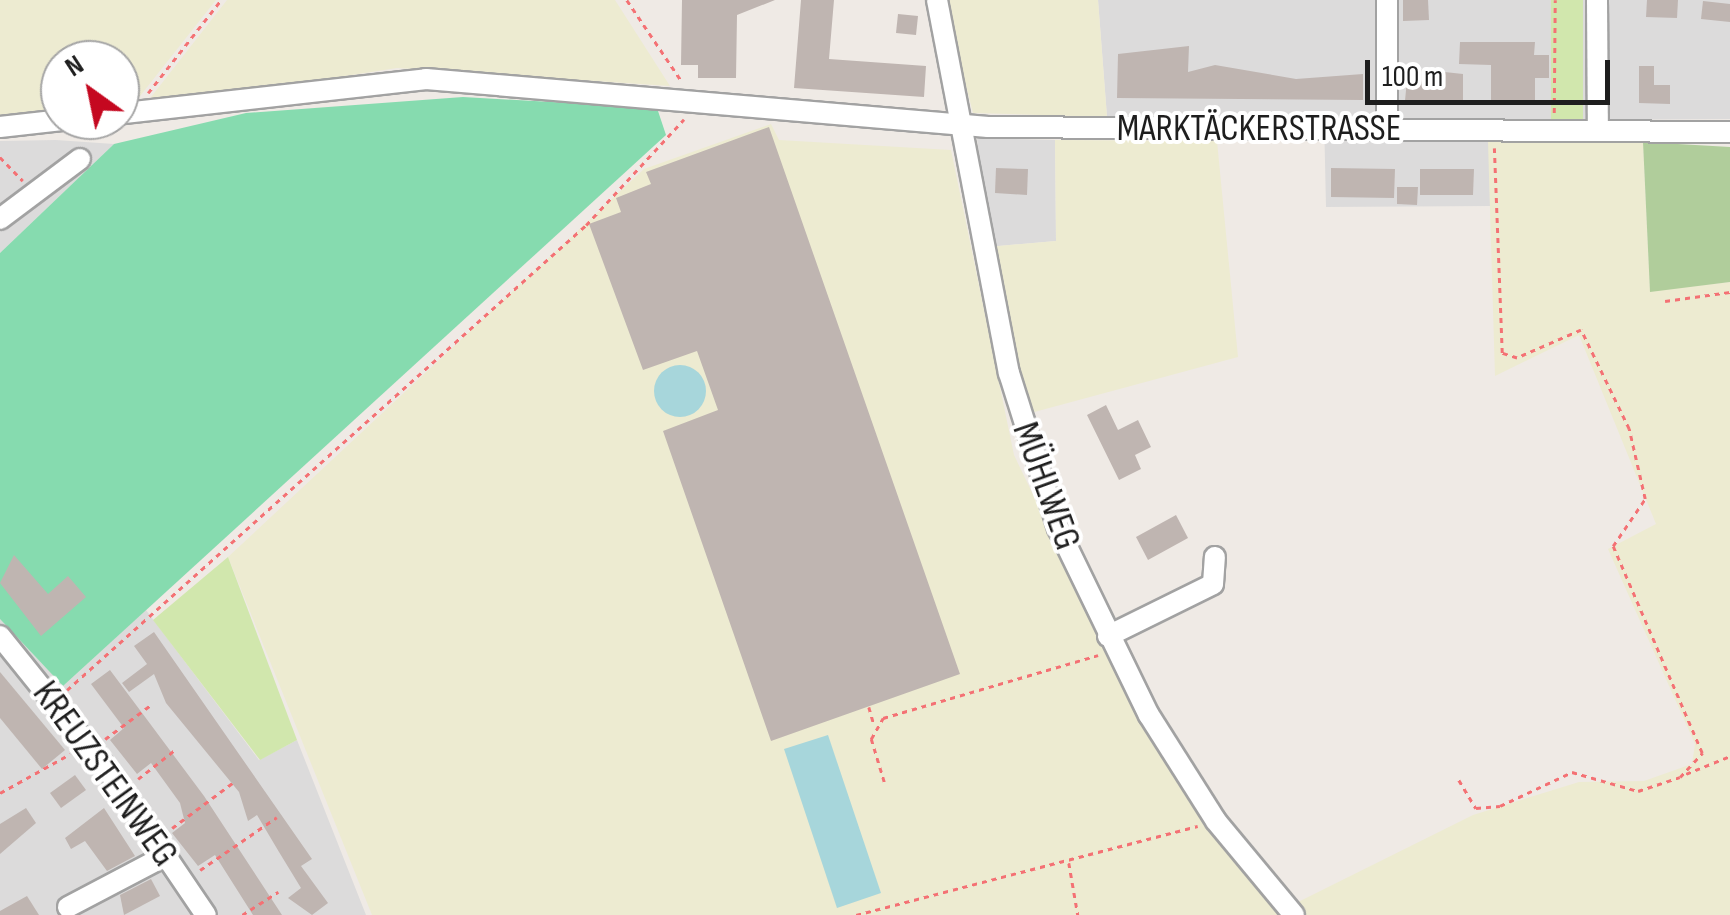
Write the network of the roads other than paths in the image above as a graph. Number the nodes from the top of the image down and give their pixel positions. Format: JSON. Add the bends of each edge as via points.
{"nodes":[{"id":1,"x":938,"y":0,"type":"edge"},
{"id":2,"x":1387,"y":0,"type":"edge"},
{"id":3,"x":1597,"y":0,"type":"edge"},
{"id":4,"x":965,"y":126,"type":"junction"},
{"id":5,"x":0,"y":127,"type":"edge"},
{"id":6,"x":1387,"y":128,"type":"junction"},
{"id":7,"x":1598,"y":130,"type":"junction"},
{"id":8,"x":1730,"y":132,"type":"edge"},
{"id":9,"x":80,"y":159,"type":"dead end"},
{"id":10,"x":0,"y":219,"type":"edge"},
{"id":11,"x":1216,"y":556,"type":"dead end"},
{"id":12,"x":0,"y":636,"type":"edge"},
{"id":13,"x":1111,"y":643,"type":"junction"},
{"id":14,"x":162,"y":847,"type":"junction"},
{"id":15,"x":68,"y":907,"type":"dead end"},
{"id":16,"x":206,"y":915,"type":"edge"},
{"id":17,"x":1294,"y":915,"type":"edge"}],
"edges":[{"from":1,"to":4,"type":"street","name":"MÜHLWEG"},
{"from":2,"to":6,"type":"street"},
{"from":3,"to":7,"type":"street"},
{"from":4,"to":5,"type":"street","name":"MARKTÄCKERSTRASSE","via":[[403,79],[136,118]]},
{"from":4,"to":6,"type":"street","name":"MARKTÄCKERSTRASSE"},
{"from":4,"to":13,"type":"street","name":"MÜHLWEG","via":[[980,244],[1030,453]]},
{"from":6,"to":7,"type":"street","name":"MARKTÄCKERSTRASSE"},
{"from":7,"to":8,"type":"street","name":"MARKTÄCKERSTRASSE"},
{"from":9,"to":10,"type":"street"},
{"from":11,"to":13,"type":"street","via":[[1212,584]]},
{"from":12,"to":14,"type":"street","name":"KREUZSTEINWEG"},
{"from":13,"to":17,"type":"street","name":"MÜHLWEG","via":[[1216,820]]},
{"from":14,"to":15,"type":"street"},
{"from":14,"to":16,"type":"street","name":"KREUZSTEINWEG"}]}
